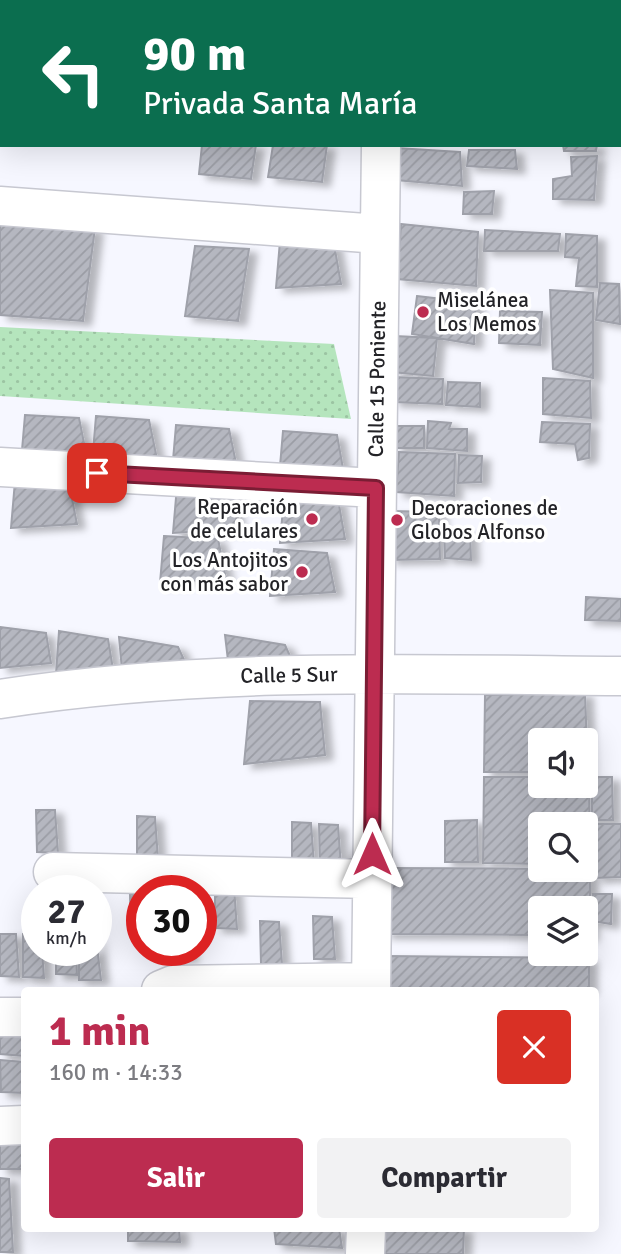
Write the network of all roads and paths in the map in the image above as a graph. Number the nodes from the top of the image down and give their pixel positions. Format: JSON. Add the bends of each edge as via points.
{"nodes":[{"id":1,"x":381,"y":147,"type":"edge"},
{"id":2,"x":0,"y":206,"type":"edge"},
{"id":3,"x":379,"y":234,"type":"junction"},
{"id":4,"x":0,"y":467,"type":"edge"},
{"id":5,"x":376,"y":488,"type":"junction"},
{"id":6,"x":373,"y":674,"type":"junction"},
{"id":7,"x":621,"y":676,"type":"edge"},
{"id":8,"x":0,"y":699,"type":"edge"},
{"id":9,"x":53,"y":872,"type":"dead end"},
{"id":10,"x":372,"y":879,"type":"junction"},
{"id":11,"x":371,"y":986,"type":"edge"},
{"id":12,"x":168,"y":987,"type":"edge"},
{"id":13,"x":0,"y":1017,"type":"edge"},
{"id":14,"x":21,"y":1017,"type":"edge"},
{"id":15,"x":21,"y":1125,"type":"edge"},
{"id":16,"x":0,"y":1126,"type":"edge"},
{"id":17,"x":366,"y":1232,"type":"edge"},
{"id":18,"x":365,"y":1254,"type":"edge"}],
"edges":[{"from":1,"to":3,"type":"street","name":"Calle 15 Poniente"},
{"from":2,"to":3,"type":"street"},
{"from":3,"to":5,"type":"street","name":"Calle 15 Poniente"},
{"from":4,"to":5,"type":"street"},
{"from":5,"to":6,"type":"street","name":"Calle 15 Poniente"},
{"from":6,"to":7,"type":"street","name":"Calle 5 Sur"},
{"from":6,"to":8,"type":"street","name":"Calle 5 Sur","via":[[229,676],[111,684]]},
{"from":6,"to":10,"type":"street","name":"Calle 15 Poniente"},
{"from":9,"to":10,"type":"street"},
{"from":10,"to":11,"type":"street","name":"Calle 15 Poniente"},
{"from":11,"to":12,"type":"street"},
{"from":13,"to":14,"type":"street"},
{"from":15,"to":16,"type":"street"},
{"from":17,"to":18,"type":"street"}]}
